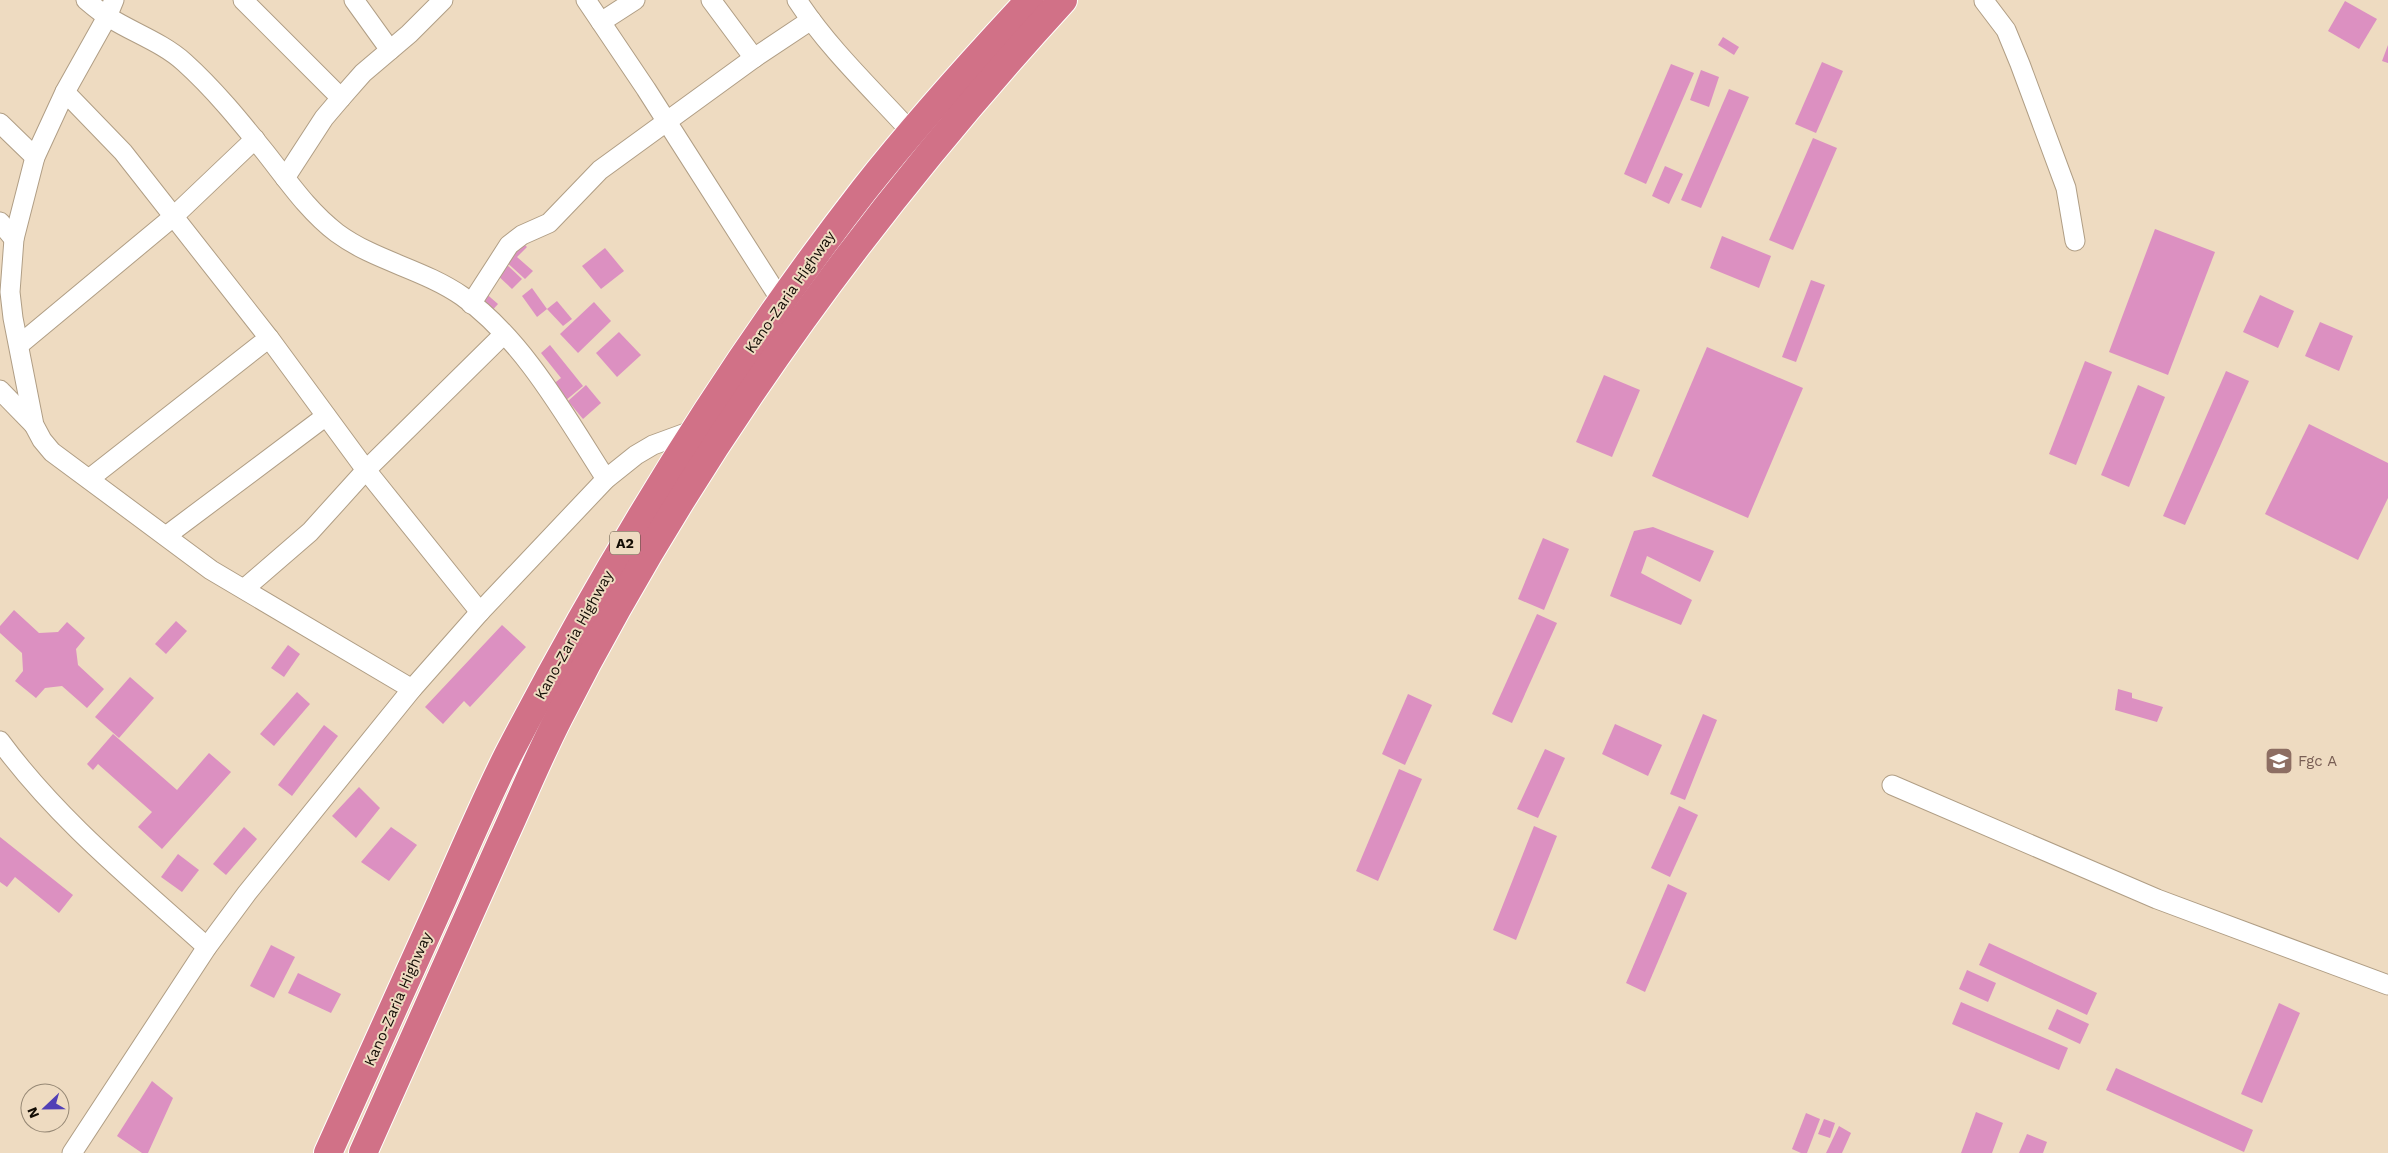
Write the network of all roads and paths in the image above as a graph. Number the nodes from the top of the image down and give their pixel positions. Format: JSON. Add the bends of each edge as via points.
{"nodes":[{"id":1,"x":86,"y":0,"type":"edge"},
{"id":2,"x":243,"y":0,"type":"edge"},
{"id":3,"x":354,"y":0,"type":"edge"},
{"id":4,"x":586,"y":0,"type":"edge"},
{"id":5,"x":635,"y":0,"type":"edge"},
{"id":6,"x":711,"y":0,"type":"edge"},
{"id":7,"x":797,"y":0,"type":"edge"},
{"id":8,"x":1030,"y":0,"type":"edge"},
{"id":9,"x":1063,"y":0,"type":"edge"},
{"id":10,"x":1986,"y":0,"type":"edge"},
{"id":11,"x":441,"y":1,"type":"edge"},
{"id":12,"x":111,"y":9,"type":"edge"},
{"id":13,"x":810,"y":20,"type":"junction"},
{"id":14,"x":601,"y":22,"type":"junction"},
{"id":15,"x":390,"y":50,"type":"junction"},
{"id":16,"x":754,"y":58,"type":"junction"},
{"id":17,"x":65,"y":92,"type":"junction"},
{"id":18,"x":341,"y":98,"type":"junction"},
{"id":19,"x":666,"y":121,"type":"junction"},
{"id":20,"x":0,"y":123,"type":"edge"},
{"id":21,"x":912,"y":133,"type":"junction"},
{"id":22,"x":255,"y":139,"type":"junction"},
{"id":23,"x":35,"y":157,"type":"junction"},
{"id":24,"x":285,"y":178,"type":"junction"},
{"id":25,"x":173,"y":217,"type":"junction"},
{"id":26,"x":0,"y":222,"type":"edge"},
{"id":27,"x":14,"y":239,"type":"junction"},
{"id":28,"x":2075,"y":241,"type":"dead end"},
{"id":29,"x":782,"y":302,"type":"junction"},
{"id":30,"x":471,"y":304,"type":"junction"},
{"id":31,"x":503,"y":335,"type":"junction"},
{"id":32,"x":269,"y":338,"type":"junction"},
{"id":33,"x":19,"y":345,"type":"junction"},
{"id":34,"x":0,"y":390,"type":"edge"},
{"id":35,"x":326,"y":416,"type":"junction"},
{"id":36,"x":34,"y":425,"type":"junction"},
{"id":37,"x":694,"y":430,"type":"junction"},
{"id":38,"x":366,"y":470,"type":"junction"},
{"id":39,"x":89,"y":479,"type":"junction"},
{"id":40,"x":606,"y":479,"type":"junction"},
{"id":41,"x":166,"y":536,"type":"junction"},
{"id":42,"x":244,"y":589,"type":"junction"},
{"id":43,"x":480,"y":612,"type":"junction"},
{"id":44,"x":412,"y":689,"type":"junction"},
{"id":45,"x":0,"y":741,"type":"edge"},
{"id":46,"x":1892,"y":785,"type":"dead end"},
{"id":47,"x":207,"y":947,"type":"junction"},
{"id":48,"x":2388,"y":986,"type":"edge"},
{"id":49,"x":72,"y":1153,"type":"edge"},
{"id":50,"x":328,"y":1153,"type":"edge"},
{"id":51,"x":363,"y":1153,"type":"edge"}],
"edges":[{"from":1,"to":12,"type":"street"},
{"from":2,"to":18,"type":"street"},
{"from":3,"to":15,"type":"street"},
{"from":4,"to":14,"type":"street"},
{"from":5,"to":14,"type":"street"},
{"from":6,"to":16,"type":"street"},
{"from":7,"to":13,"type":"street"},
{"from":8,"to":21,"type":"highway","name":"Kano-Zaria Highway","number":"A2"},
{"from":9,"to":51,"type":"highway","name":"Kano-Zaria Highway","number":"A2","via":[[944,137],[826,286],[763,373],[652,548],[557,720]]},
{"from":10,"to":28,"type":"street","via":[[2006,30],[2066,188]]},
{"from":11,"to":15,"type":"street"},
{"from":12,"to":17,"type":"street"},
{"from":12,"to":22,"type":"street","via":[[184,62]]},
{"from":13,"to":16,"type":"street"},
{"from":13,"to":21,"type":"street"},
{"from":14,"to":19,"type":"street"},
{"from":15,"to":18,"type":"street"},
{"from":16,"to":19,"type":"street"},
{"from":17,"to":23,"type":"street"},
{"from":17,"to":25,"type":"street","via":[[123,152]]},
{"from":18,"to":24,"type":"street"},
{"from":19,"to":29,"type":"street"},
{"from":19,"to":30,"type":"street","via":[[600,170],[548,223],[522,235],[510,245]]},
{"from":20,"to":23,"type":"street"},
{"from":21,"to":29,"type":"highway","name":"Kano-Zaria Highway","number":"A2","via":[[866,188]]},
{"from":22,"to":24,"type":"street"},
{"from":22,"to":25,"type":"street"},
{"from":23,"to":27,"type":"street"},
{"from":24,"to":30,"type":"street","via":[[308,207],[338,233],[361,248],[435,280]]},
{"from":25,"to":32,"type":"street"},
{"from":25,"to":33,"type":"street"},
{"from":26,"to":27,"type":"street"},
{"from":27,"to":33,"type":"street","via":[[10,292]]},
{"from":29,"to":37,"type":"highway","name":"Kano-Zaria Highway","number":"A2"},
{"from":30,"to":31,"type":"street"},
{"from":31,"to":38,"type":"street"},
{"from":31,"to":40,"type":"street","via":[[549,392]]},
{"from":32,"to":35,"type":"street"},
{"from":32,"to":39,"type":"street"},
{"from":33,"to":36,"type":"street"},
{"from":34,"to":36,"type":"street"},
{"from":35,"to":38,"type":"street"},
{"from":35,"to":41,"type":"street"},
{"from":36,"to":39,"type":"street","via":[[52,452]]},
{"from":37,"to":40,"type":"street","via":[[653,445]]},
{"from":37,"to":50,"type":"highway","name":"Kano-Zaria Highway","number":"A2","via":[[578,626],[507,758]]},
{"from":38,"to":42,"type":"street","via":[[310,532]]},
{"from":38,"to":43,"type":"street"},
{"from":39,"to":41,"type":"street"},
{"from":40,"to":43,"type":"street"},
{"from":41,"to":42,"type":"street"},
{"from":42,"to":44,"type":"street"},
{"from":43,"to":44,"type":"street"},
{"from":44,"to":47,"type":"street"},
{"from":45,"to":47,"type":"street","via":[[27,777],[74,825]]},
{"from":46,"to":48,"type":"street","via":[[2157,899]]},
{"from":47,"to":49,"type":"street"}]}
